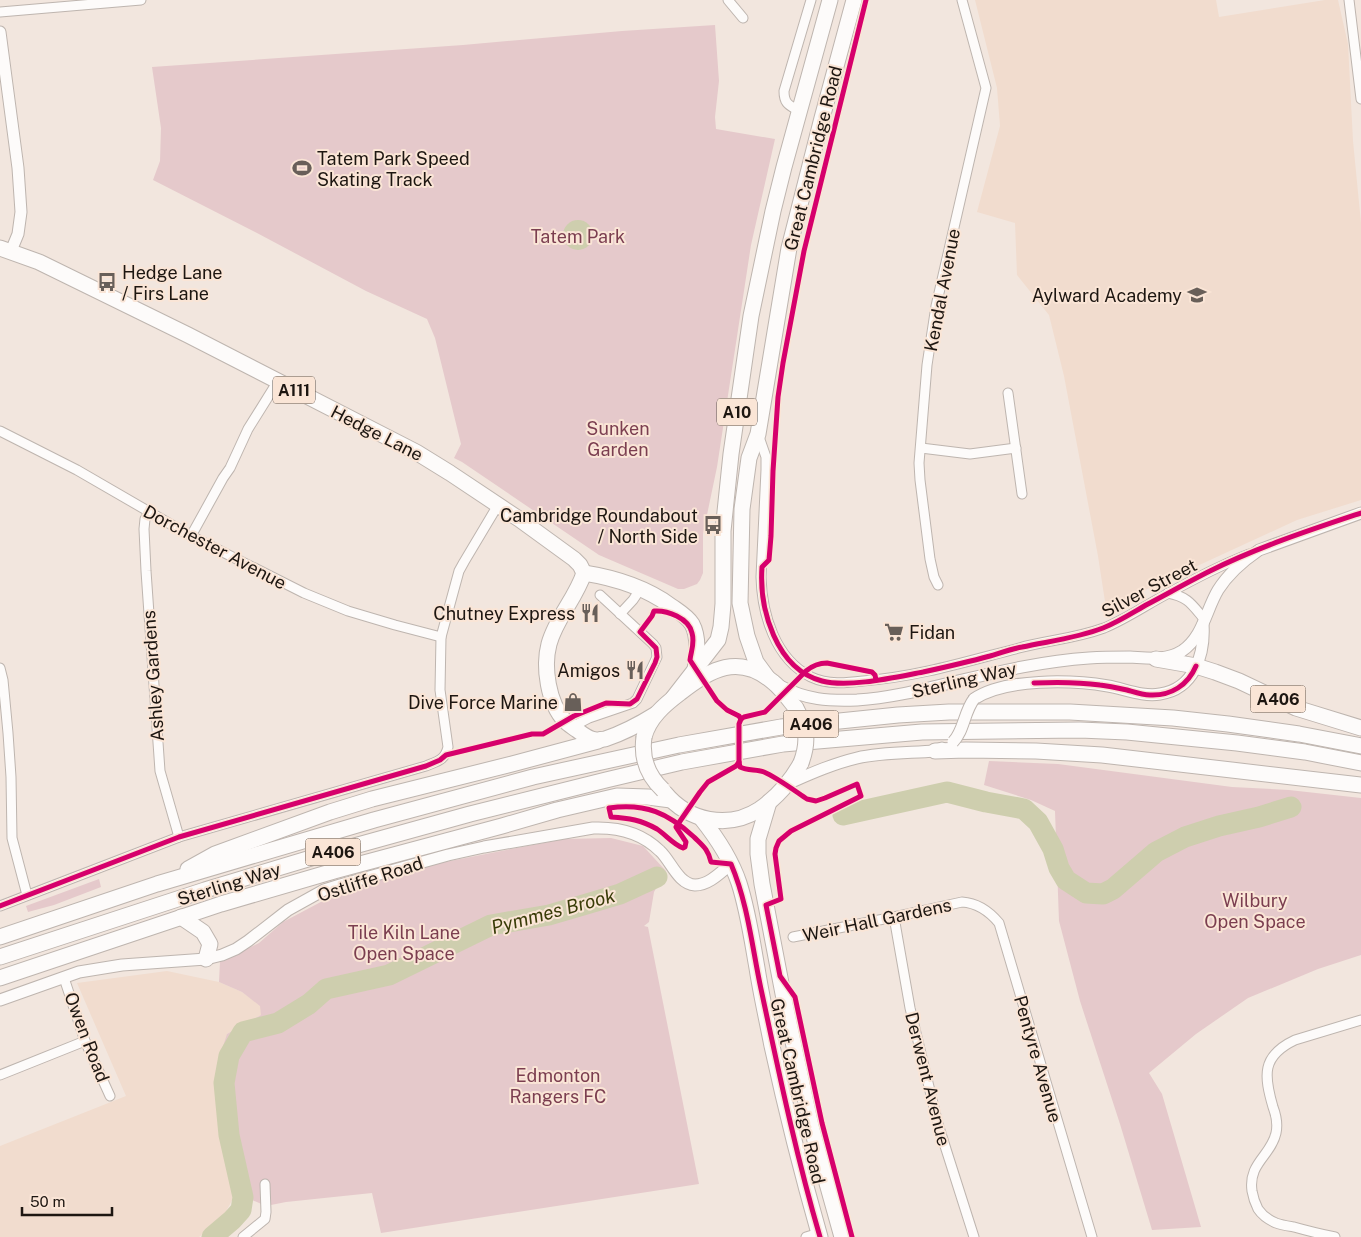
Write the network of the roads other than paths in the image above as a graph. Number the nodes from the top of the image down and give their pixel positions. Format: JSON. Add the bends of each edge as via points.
{"nodes":[{"id":1,"x":141,"y":0,"type":"edge"},
{"id":2,"x":728,"y":0,"type":"edge"},
{"id":3,"x":811,"y":0,"type":"edge"},
{"id":4,"x":830,"y":0,"type":"edge"},
{"id":5,"x":854,"y":0,"type":"edge"},
{"id":6,"x":962,"y":0,"type":"edge"},
{"id":7,"x":1349,"y":0,"type":"edge"},
{"id":8,"x":0,"y":12,"type":"edge"},
{"id":9,"x":743,"y":18,"type":"dead end"},
{"id":10,"x":0,"y":32,"type":"edge"},
{"id":11,"x":1358,"y":47,"type":"edge"},
{"id":12,"x":1361,"y":99,"type":"edge"},
{"id":13,"x":799,"y":111,"type":"junction"},
{"id":14,"x":6,"y":249,"type":"edge"},
{"id":15,"x":278,"y":382,"type":"junction"},
{"id":16,"x":1008,"y":393,"type":"dead end"},
{"id":17,"x":0,"y":431,"type":"edge"},
{"id":18,"x":758,"y":434,"type":"junction"},
{"id":19,"x":921,"y":448,"type":"junction"},
{"id":20,"x":1016,"y":448,"type":"junction"},
{"id":21,"x":1022,"y":494,"type":"dead end"},
{"id":22,"x":498,"y":505,"type":"junction"},
{"id":23,"x":149,"y":513,"type":"junction"},
{"id":24,"x":1361,"y":513,"type":"edge"},
{"id":25,"x":191,"y":536,"type":"junction"},
{"id":26,"x":1258,"y":550,"type":"junction"},
{"id":27,"x":584,"y":573,"type":"junction"},
{"id":28,"x":938,"y":584,"type":"dead end"},
{"id":29,"x":641,"y":588,"type":"junction"},
{"id":30,"x":1168,"y":593,"type":"junction"},
{"id":31,"x":600,"y":595,"type":"dead end"},
{"id":32,"x":622,"y":616,"type":"junction"},
{"id":33,"x":1204,"y":622,"type":"junction"},
{"id":34,"x":441,"y":637,"type":"junction"},
{"id":35,"x":1156,"y":659,"type":"junction"},
{"id":36,"x":1196,"y":666,"type":"junction"},
{"id":37,"x":0,"y":668,"type":"edge"},
{"id":38,"x":695,"y":670,"type":"junction"},
{"id":39,"x":771,"y":680,"type":"junction"},
{"id":40,"x":673,"y":698,"type":"junction"},
{"id":41,"x":656,"y":714,"type":"junction"},
{"id":42,"x":572,"y":727,"type":"junction"},
{"id":43,"x":1361,"y":728,"type":"edge"},
{"id":44,"x":4,"y":734,"type":"edge"},
{"id":45,"x":598,"y":740,"type":"junction"},
{"id":46,"x":1361,"y":746,"type":"edge"},
{"id":47,"x":935,"y":751,"type":"junction"},
{"id":48,"x":1361,"y":763,"type":"edge"},
{"id":49,"x":787,"y":785,"type":"junction"},
{"id":50,"x":1361,"y":785,"type":"edge"},
{"id":51,"x":667,"y":795,"type":"junction"},
{"id":52,"x":769,"y":802,"type":"junction"},
{"id":53,"x":701,"y":818,"type":"junction"},
{"id":54,"x":180,"y":837,"type":"junction"},
{"id":55,"x":731,"y":864,"type":"junction"},
{"id":56,"x":157,"y":884,"type":"junction"},
{"id":57,"x":27,"y":895,"type":"junction"},
{"id":58,"x":962,"y":902,"type":"joint"},
{"id":59,"x":0,"y":906,"type":"edge"},
{"id":60,"x":180,"y":917,"type":"junction"},
{"id":61,"x":894,"y":918,"type":"junction"},
{"id":62,"x":0,"y":937,"type":"edge"},
{"id":63,"x":793,"y":937,"type":"dead end"},
{"id":64,"x":0,"y":957,"type":"edge"},
{"id":65,"x":206,"y":959,"type":"junction"},
{"id":66,"x":0,"y":978,"type":"edge"},
{"id":67,"x":64,"y":978,"type":"junction"},
{"id":68,"x":0,"y":1000,"type":"edge"},
{"id":69,"x":1361,"y":1020,"type":"edge"},
{"id":70,"x":85,"y":1041,"type":"junction"},
{"id":71,"x":0,"y":1075,"type":"edge"},
{"id":72,"x":110,"y":1096,"type":"dead end"},
{"id":73,"x":265,"y":1184,"type":"dead end"},
{"id":74,"x":815,"y":1236,"type":"edge"},
{"id":75,"x":242,"y":1237,"type":"edge"},
{"id":76,"x":842,"y":1237,"type":"edge"},
{"id":77,"x":974,"y":1237,"type":"edge"},
{"id":78,"x":1092,"y":1237,"type":"edge"},
{"id":79,"x":1335,"y":1237,"type":"edge"}],
"edges":[{"from":1,"to":8,"type":"street"},
{"from":2,"to":9,"type":"street"},
{"from":3,"to":13,"type":"street","via":[[784,91],[788,104]]},
{"from":4,"to":13,"type":"main road","name":"Great Cambridge Road","number":"A10"},
{"from":5,"to":18,"type":"main road","name":"Great Cambridge Road","number":"A10","via":[[789,248]]},
{"from":6,"to":19,"type":"street","name":"Kendal Avenue","via":[[986,88],[936,306],[927,365]]},
{"from":7,"to":11,"type":"street"},
{"from":10,"to":14,"type":"street","via":[[21,212],[18,234]]},
{"from":11,"to":12,"type":"street"},
{"from":13,"to":38,"type":"main road","name":"Great Cambridge Road","number":"A10","via":[[751,316],[723,531],[722,615],[718,640]]},
{"from":14,"to":15,"type":"main road","name":"Hedge Lane","number":"A111","via":[[162,322]]},
{"from":15,"to":22,"type":"main road","name":"Hedge Lane","number":"A111","via":[[416,452]]},
{"from":15,"to":25,"type":"street","via":[[248,429]]},
{"from":16,"to":20,"type":"street"},
{"from":17,"to":23,"type":"street","name":"Dorchester Avenue","via":[[77,470]]},
{"from":18,"to":30,"type":"street","name":"Silver Street","via":[[766,457],[761,587],[767,616],[778,645],[796,666],[813,678],[834,683],[895,677],[944,668],[1020,647],[1082,636]]},
{"from":18,"to":39,"type":"main road","name":"Great Cambridge Road","number":"A10","via":[[749,458],[742,510],[740,603],[756,662]]},
{"from":19,"to":20,"type":"street","via":[[970,454]]},
{"from":19,"to":28,"type":"street","name":"Kendal Avenue","via":[[921,492],[930,559]]},
{"from":20,"to":21,"type":"street"},
{"from":22,"to":27,"type":"main road","name":"Hedge Lane","number":"A111","via":[[574,559]]},
{"from":22,"to":34,"type":"street","via":[[461,567]]},
{"from":23,"to":25,"type":"street","name":"Dorchester Avenue"},
{"from":23,"to":54,"type":"street","name":"Ashley Gardens","via":[[144,529],[145,562],[160,771]]},
{"from":24,"to":26,"type":"street","name":"Silver Street"},
{"from":25,"to":34,"type":"street","name":"Dorchester Avenue","via":[[304,593],[348,611]]},
{"from":26,"to":30,"type":"street","name":"Silver Street"},
{"from":26,"to":33,"type":"street","via":[[1222,584]]},
{"from":27,"to":29,"type":"main road"},
{"from":27,"to":42,"type":"main road","via":[[556,625],[548,647],[546,668],[553,700]]},
{"from":29,"to":32,"type":"street"},
{"from":29,"to":38,"type":"main road","via":[[691,622],[697,652]]},
{"from":30,"to":33,"type":"street","via":[[1185,598]]},
{"from":31,"to":32,"type":"street"},
{"from":32,"to":42,"type":"street","via":[[656,648],[657,657],[636,699],[630,704]]},
{"from":33,"to":35,"type":"street","name":"Sterling Way","via":[[1182,651]]},
{"from":33,"to":36,"type":"street","via":[[1204,639]]},
{"from":34,"to":54,"type":"street","via":[[440,690],[448,746],[446,755],[440,760]]},
{"from":35,"to":36,"type":"main road","number":"A406"},
{"from":35,"to":39,"type":"street","name":"Sterling Way","via":[[1105,657],[1048,662],[898,695],[860,700],[804,697]]},
{"from":36,"to":43,"type":"main road","number":"A406","via":[[1240,681],[1296,708]]},
{"from":36,"to":47,"type":"street","bridge":true,"via":[[1184,685],[1161,694],[1058,682],[1010,686],[982,694],[968,709],[958,736]]},
{"from":37,"to":44,"type":"street","via":[[4,680]]},
{"from":38,"to":40,"type":"main road","number":"A10"},
{"from":39,"to":40,"type":"main road","via":[[754,670],[730,666],[696,680]]},
{"from":39,"to":49,"type":"main road","bridge":true,"via":[[796,708],[805,729],[805,752]]},
{"from":40,"to":41,"type":"main road"},
{"from":41,"to":45,"type":"main road","via":[[628,730]]},
{"from":41,"to":51,"type":"main road","bridge":true,"via":[[644,737],[643,757],[652,777]]},
{"from":42,"to":45,"type":"main road","via":[[584,736]]},
{"from":44,"to":57,"type":"street","via":[[11,777],[12,838]]},
{"from":45,"to":56,"type":"main road","number":"A406","via":[[330,812],[215,854]]},
{"from":46,"to":56,"type":"main road","name":"Sterling Way","number":"A406","via":[[1228,724],[1070,712],[949,712],[781,727],[678,745],[533,777]]},
{"from":47,"to":49,"type":"street","via":[[857,757]]},
{"from":47,"to":50,"type":"main road","via":[[1102,754]]},
{"from":48,"to":64,"type":"main road","name":"Sterling Way","number":"A406","via":[[1237,743],[1080,730],[922,732],[783,744],[682,762],[479,812],[311,858]]},
{"from":49,"to":52,"type":"main road"},
{"from":51,"to":53,"type":"main road","via":[[681,808]]},
{"from":51,"to":60,"type":"main road","number":"A406","via":[[617,796],[579,804],[334,870]]},
{"from":52,"to":53,"type":"main road","via":[[759,810],[735,819],[716,821]]},
{"from":52,"to":76,"type":"main road","name":"Great Cambridge Road","via":[[758,839],[762,884],[809,1117]]},
{"from":53,"to":55,"type":"main road","name":"Great Cambridge Road"},
{"from":54,"to":57,"type":"street"},
{"from":55,"to":65,"type":"street","name":"Ostliffe Road","via":[[710,881],[692,885],[683,881],[661,851],[649,842],[628,831],[592,828],[448,855],[332,888],[288,910],[236,949]]},
{"from":55,"to":74,"type":"main road","name":"Great Cambridge Road","via":[[747,916],[779,1080]]},
{"from":56,"to":62,"type":"main road","name":"Sterling Way","number":"A406"},
{"from":57,"to":59,"type":"street"},
{"from":58,"to":61,"type":"street","name":"Weir Hall Gardens"},
{"from":58,"to":78,"type":"street","name":"Pentyre Avenue","via":[[984,908],[999,923]]},
{"from":60,"to":65,"type":"main road","via":[[203,932],[210,944]]},
{"from":60,"to":66,"type":"main road","number":"A406"},
{"from":61,"to":63,"type":"street","name":"Weir Hall Gardens"},
{"from":61,"to":77,"type":"street","name":"Derwent Avenue","via":[[910,1008],[938,1124]]},
{"from":65,"to":67,"type":"street","name":"Ostliffe Road","via":[[99,968]]},
{"from":67,"to":68,"type":"street","name":"Ostliffe Road"},
{"from":67,"to":70,"type":"street","name":"Owen Road"},
{"from":69,"to":79,"type":"street","via":[[1295,1040],[1271,1059],[1266,1077],[1277,1130],[1252,1179],[1254,1200],[1265,1217],[1276,1223]]},
{"from":70,"to":71,"type":"street"},
{"from":70,"to":72,"type":"street","name":"Owen Road"},
{"from":73,"to":75,"type":"street","via":[[264,1219]]}]}
